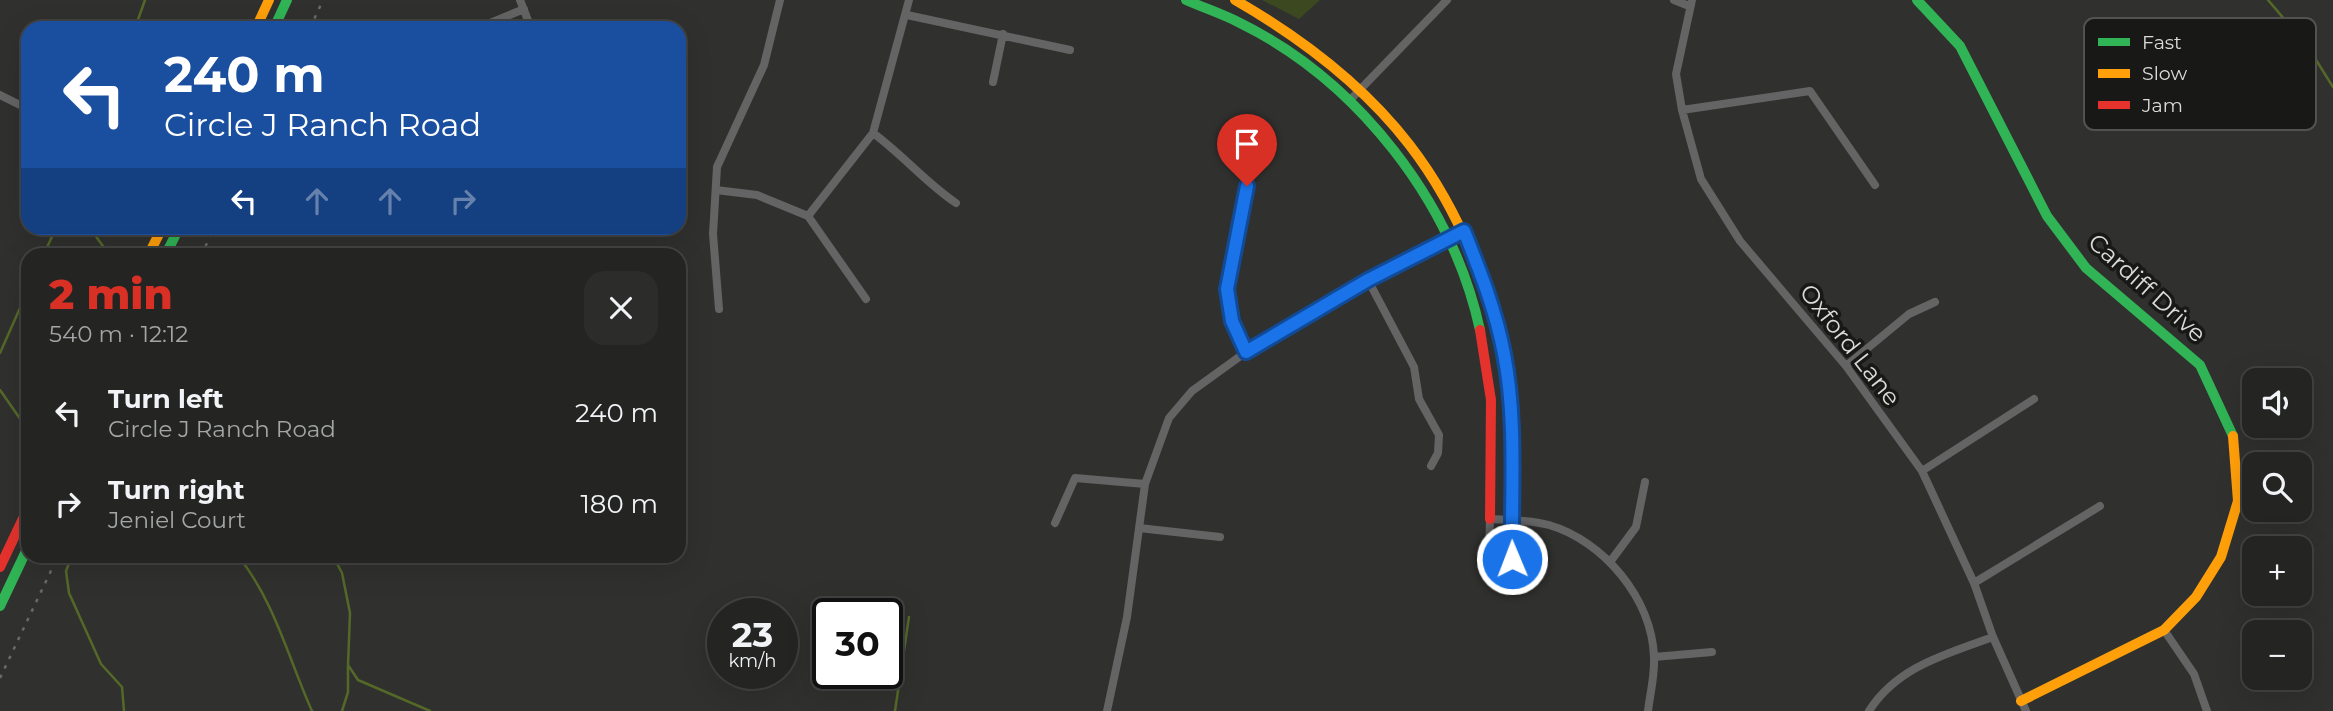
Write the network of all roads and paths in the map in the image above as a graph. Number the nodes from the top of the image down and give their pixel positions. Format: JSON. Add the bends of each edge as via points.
{"nodes":[{"id":1,"x":269,"y":0,"type":"edge"},
{"id":2,"x":287,"y":0,"type":"edge"},
{"id":3,"x":520,"y":0,"type":"edge"},
{"id":4,"x":780,"y":0,"type":"edge"},
{"id":5,"x":909,"y":0,"type":"edge"},
{"id":6,"x":1186,"y":0,"type":"edge"},
{"id":7,"x":1235,"y":0,"type":"edge"},
{"id":8,"x":1447,"y":0,"type":"edge"},
{"id":9,"x":1674,"y":0,"type":"edge"},
{"id":10,"x":1917,"y":0,"type":"edge"},
{"id":11,"x":1691,"y":3,"type":"edge"},
{"id":12,"x":524,"y":9,"type":"junction"},
{"id":13,"x":907,"y":15,"type":"junction"},
{"id":14,"x":259,"y":21,"type":"edge"},
{"id":15,"x":277,"y":21,"type":"edge"},
{"id":16,"x":495,"y":21,"type":"edge"},
{"id":17,"x":528,"y":21,"type":"edge"},
{"id":18,"x":1003,"y":34,"type":"junction"},
{"id":19,"x":1070,"y":50,"type":"dead end"},
{"id":20,"x":993,"y":82,"type":"dead end"},
{"id":21,"x":1362,"y":87,"type":"junction"},
{"id":22,"x":0,"y":95,"type":"edge"},
{"id":23,"x":1349,"y":101,"type":"junction"},
{"id":24,"x":21,"y":106,"type":"edge"},
{"id":25,"x":1682,"y":110,"type":"junction"},
{"id":26,"x":873,"y":133,"type":"junction"},
{"id":27,"x":1875,"y":185,"type":"dead end"},
{"id":28,"x":1247,"y":186,"type":"dead end"},
{"id":29,"x":716,"y":190,"type":"junction"},
{"id":30,"x":956,"y":203,"type":"dead end"},
{"id":31,"x":808,"y":216,"type":"junction"},
{"id":32,"x":1464,"y":231,"type":"junction"},
{"id":33,"x":1448,"y":239,"type":"junction"},
{"id":34,"x":1368,"y":280,"type":"junction"},
{"id":35,"x":866,"y":299,"type":"dead end"},
{"id":36,"x":1935,"y":302,"type":"dead end"},
{"id":37,"x":719,"y":309,"type":"dead end"},
{"id":38,"x":1246,"y":352,"type":"junction"},
{"id":39,"x":1846,"y":366,"type":"junction"},
{"id":40,"x":2034,"y":399,"type":"dead end"},
{"id":41,"x":1431,"y":466,"type":"dead end"},
{"id":42,"x":1922,"y":471,"type":"junction"},
{"id":43,"x":1645,"y":482,"type":"dead end"},
{"id":44,"x":1145,"y":484,"type":"junction"},
{"id":45,"x":2100,"y":506,"type":"dead end"},
{"id":46,"x":1490,"y":519,"type":"junction"},
{"id":47,"x":1512,"y":520,"type":"junction"},
{"id":48,"x":21,"y":523,"type":"edge"},
{"id":49,"x":1055,"y":523,"type":"dead end"},
{"id":50,"x":1139,"y":528,"type":"junction"},
{"id":51,"x":1220,"y":537,"type":"dead end"},
{"id":52,"x":1489,"y":556,"type":"dead end"},
{"id":53,"x":1512,"y":559,"type":"dead end"},
{"id":54,"x":21,"y":562,"type":"edge"},
{"id":55,"x":1609,"y":562,"type":"junction"},
{"id":56,"x":0,"y":567,"type":"edge"},
{"id":57,"x":1974,"y":583,"type":"junction"},
{"id":58,"x":0,"y":606,"type":"edge"},
{"id":59,"x":2164,"y":630,"type":"junction"},
{"id":60,"x":1993,"y":637,"type":"junction"},
{"id":61,"x":1712,"y":652,"type":"dead end"},
{"id":62,"x":1654,"y":657,"type":"junction"},
{"id":63,"x":2024,"y":706,"type":"edge"},
{"id":64,"x":1107,"y":711,"type":"edge"},
{"id":65,"x":1648,"y":711,"type":"edge"},
{"id":66,"x":1869,"y":711,"type":"edge"},
{"id":67,"x":2207,"y":711,"type":"edge"}],
"edges":[{"from":1,"to":14,"type":"street"},
{"from":2,"to":15,"type":"street"},
{"from":3,"to":12,"type":"street"},
{"from":4,"to":29,"type":"street","via":[[764,65],[717,167]]},
{"from":5,"to":13,"type":"street"},
{"from":6,"to":23,"type":"street","via":[[1300,59]]},
{"from":7,"to":21,"type":"street","via":[[1296,33]]},
{"from":8,"to":21,"type":"street"},
{"from":9,"to":11,"type":"street"},
{"from":10,"to":59,"type":"street","name":"Cardiff Drive","via":[[1960,47],[2047,216],[2086,268],[2200,365],[2233,432],[2238,501],[2221,557],[2196,597]]},
{"from":11,"to":25,"type":"street","name":"Oxford Lane","via":[[1676,74]]},
{"from":12,"to":16,"type":"street"},
{"from":12,"to":17,"type":"street"},
{"from":13,"to":18,"type":"street"},
{"from":13,"to":26,"type":"street"},
{"from":18,"to":19,"type":"street"},
{"from":18,"to":20,"type":"street"},
{"from":21,"to":23,"type":"street"},
{"from":21,"to":32,"type":"street","via":[[1430,169]]},
{"from":22,"to":24,"type":"street"},
{"from":23,"to":33,"type":"street","via":[[1404,165]]},
{"from":25,"to":27,"type":"street","via":[[1810,91]]},
{"from":25,"to":39,"type":"street","name":"Oxford Lane","via":[[1701,179],[1740,242]]},
{"from":26,"to":30,"type":"street"},
{"from":26,"to":31,"type":"street"},
{"from":28,"to":38,"type":"street","via":[[1227,289],[1232,321]]},
{"from":29,"to":31,"type":"street","via":[[758,195]]},
{"from":29,"to":37,"type":"street","via":[[713,234]]},
{"from":31,"to":35,"type":"street"},
{"from":32,"to":33,"type":"street"},
{"from":32,"to":47,"type":"street","via":[[1494,311],[1505,357]]},
{"from":33,"to":34,"type":"street"},
{"from":33,"to":46,"type":"street","via":[[1477,316],[1487,359],[1492,422]]},
{"from":34,"to":38,"type":"street"},
{"from":34,"to":41,"type":"street","via":[[1414,367],[1419,398],[1439,435],[1438,453]]},
{"from":36,"to":39,"type":"street","via":[[1909,314]]},
{"from":38,"to":44,"type":"street","via":[[1192,391],[1169,418]]},
{"from":39,"to":42,"type":"street","name":"Oxford Lane"},
{"from":40,"to":42,"type":"street"},
{"from":42,"to":57,"type":"street","name":"Oxford Lane"},
{"from":43,"to":55,"type":"street","via":[[1636,527]]},
{"from":44,"to":49,"type":"street","via":[[1075,478]]},
{"from":44,"to":50,"type":"street"},
{"from":45,"to":57,"type":"street"},
{"from":46,"to":47,"type":"street"},
{"from":46,"to":52,"type":"street"},
{"from":47,"to":53,"type":"street"},
{"from":47,"to":55,"type":"street","via":[[1550,526],[1577,537]]},
{"from":48,"to":56,"type":"street"},
{"from":50,"to":51,"type":"street"},
{"from":50,"to":64,"type":"street","via":[[1127,617]]},
{"from":54,"to":58,"type":"street"},
{"from":55,"to":62,"type":"street","via":[[1638,602]]},
{"from":57,"to":60,"type":"street","name":"Oxford Lane"},
{"from":59,"to":63,"type":"street","name":"Cardiff Drive"},
{"from":59,"to":67,"type":"street","via":[[2194,674]]},
{"from":60,"to":63,"type":"street","name":"Oxford Lane"},
{"from":60,"to":66,"type":"street","via":[[1921,663],[1880,694]]},
{"from":61,"to":62,"type":"street"},
{"from":62,"to":65,"type":"street"}]}
